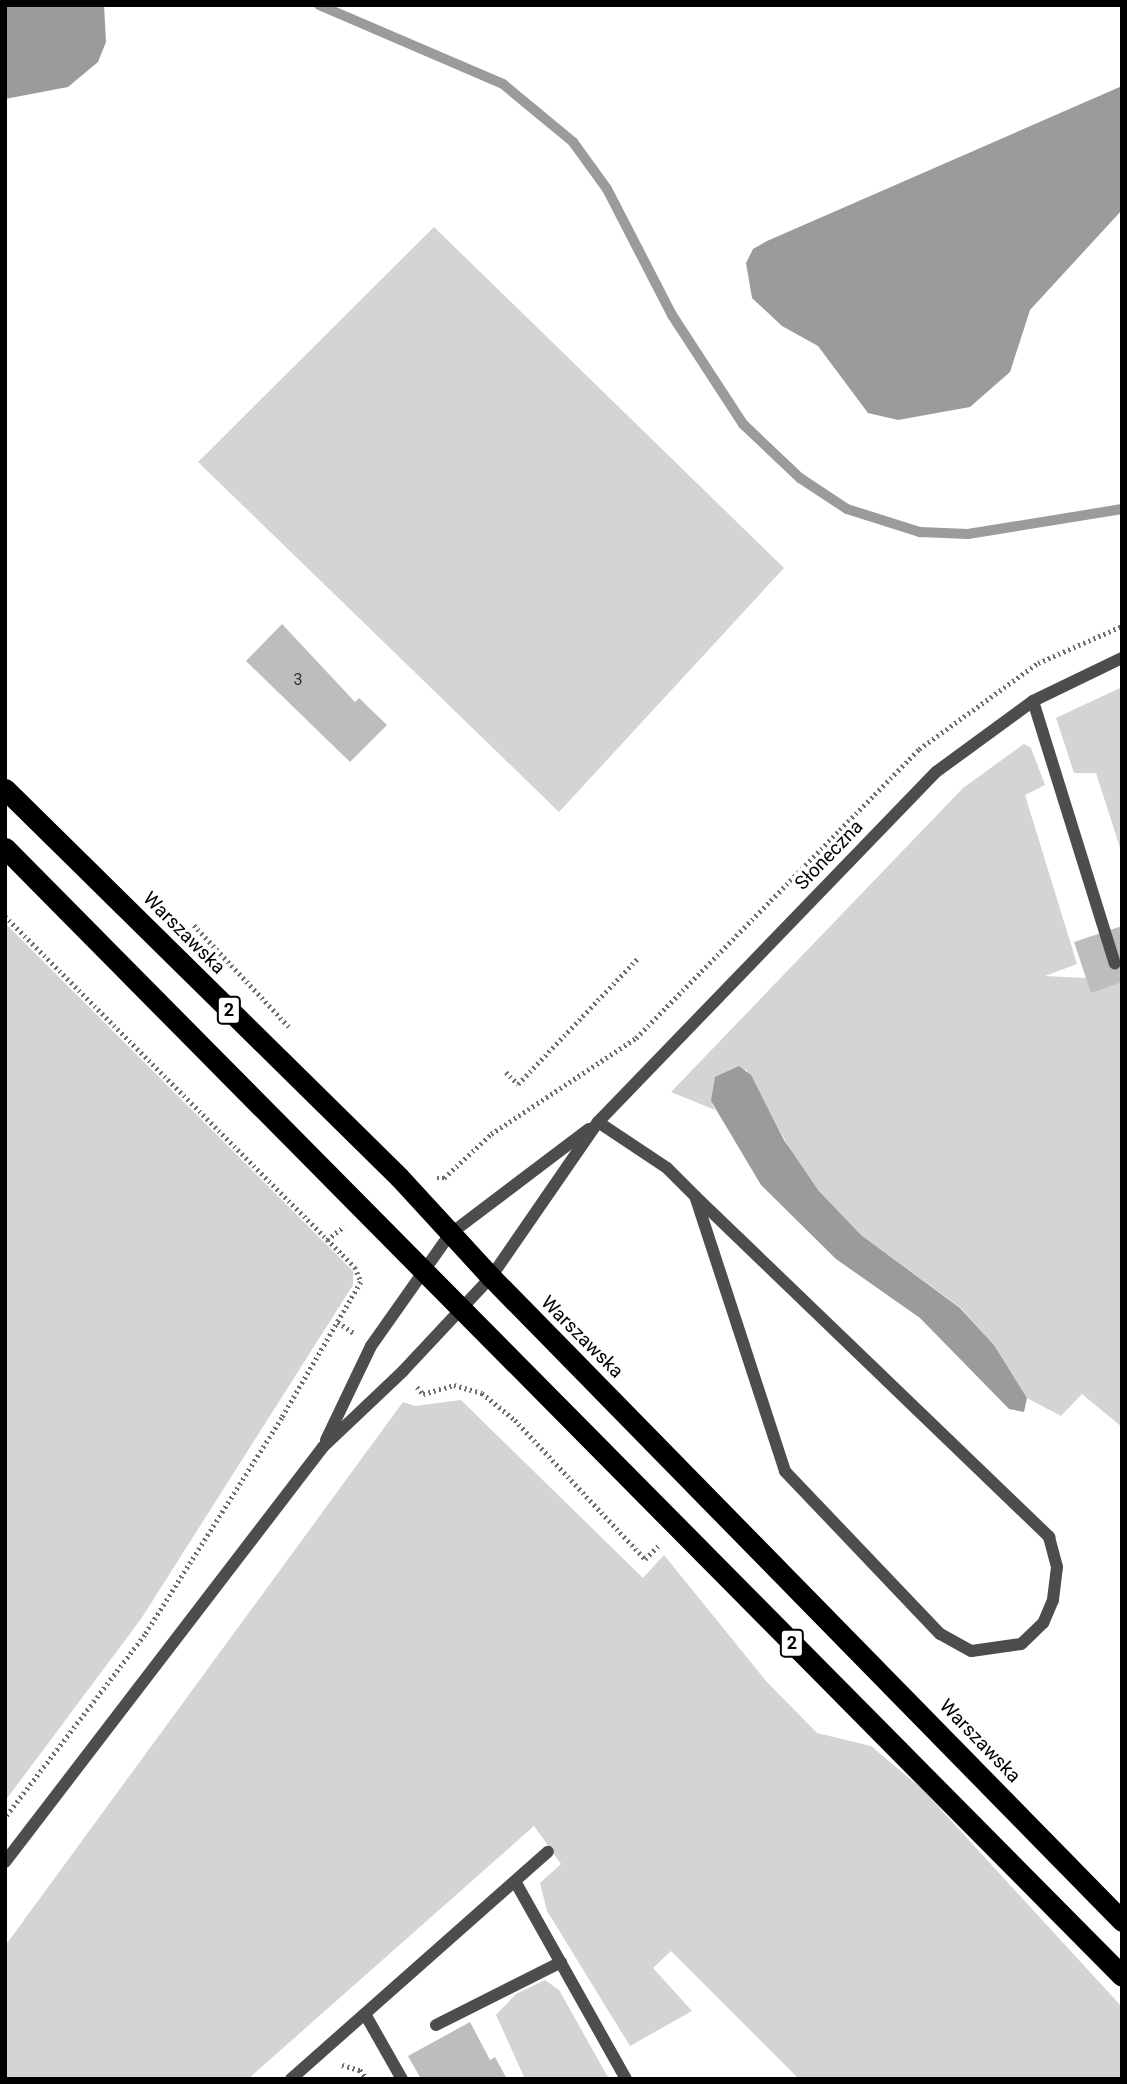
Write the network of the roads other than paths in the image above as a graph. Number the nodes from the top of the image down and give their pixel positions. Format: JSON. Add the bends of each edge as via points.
{"nodes":[{"id":1,"x":1122,"y":658,"type":"edge"},
{"id":2,"x":1032,"y":701,"type":"junction"},
{"id":3,"x":5,"y":789,"type":"edge"},
{"id":4,"x":5,"y":848,"type":"edge"},
{"id":5,"x":1115,"y":964,"type":"dead end"},
{"id":6,"x":598,"y":1122,"type":"junction"},
{"id":7,"x":695,"y":1196,"type":"junction"},
{"id":8,"x":450,"y":1234,"type":"junction"},
{"id":9,"x":422,"y":1269,"type":"junction"},
{"id":10,"x":491,"y":1278,"type":"junction"},
{"id":11,"x":463,"y":1310,"type":"junction"},
{"id":12,"x":323,"y":1447,"type":"junction"},
{"id":13,"x":548,"y":1852,"type":"dead end"},
{"id":14,"x":5,"y":1862,"type":"edge"},
{"id":15,"x":516,"y":1883,"type":"junction"},
{"id":16,"x":1122,"y":1921,"type":"edge"},
{"id":17,"x":561,"y":1962,"type":"junction"},
{"id":18,"x":1122,"y":1976,"type":"edge"},
{"id":19,"x":365,"y":2014,"type":"junction"},
{"id":20,"x":436,"y":2025,"type":"dead end"},
{"id":21,"x":291,"y":2079,"type":"edge"},
{"id":22,"x":401,"y":2079,"type":"edge"},
{"id":23,"x":626,"y":2079,"type":"edge"}],
"edges":[{"from":1,"to":2,"type":"street","name":"Słoneczna"},
{"from":2,"to":5,"type":"street"},
{"from":2,"to":6,"type":"street","name":"Słoneczna","via":[[936,772]]},
{"from":3,"to":8,"type":"highway","name":"Warszawska","number":"2","via":[[399,1177]]},
{"from":4,"to":9,"type":"highway","number":"2"},
{"from":6,"to":7,"type":"street","via":[[667,1168]]},
{"from":6,"to":8,"type":"street","name":"Słoneczna"},
{"from":6,"to":10,"type":"street","name":"Słoneczna"},
{"from":7,"to":7,"type":"street","via":[[785,1471],[940,1634],[971,1651],[1021,1644],[1043,1623],[1054,1600],[1057,1567],[1049,1537]]},
{"from":8,"to":9,"type":"street","name":"Słoneczna"},
{"from":8,"to":10,"type":"highway","name":"Warszawska","number":"2"},
{"from":9,"to":11,"type":"highway","number":"2"},
{"from":9,"to":12,"type":"street","name":"Słoneczna","via":[[371,1346]]},
{"from":10,"to":11,"type":"street","name":"Słoneczna"},
{"from":10,"to":16,"type":"highway","name":"Warszawska","number":"2"},
{"from":11,"to":12,"type":"street","name":"Słoneczna"},
{"from":11,"to":18,"type":"highway","number":"2"},
{"from":12,"to":14,"type":"street"},
{"from":13,"to":15,"type":"street"},
{"from":15,"to":17,"type":"street"},
{"from":15,"to":19,"type":"street"},
{"from":17,"to":20,"type":"street"},
{"from":17,"to":23,"type":"street"},
{"from":19,"to":21,"type":"street"},
{"from":19,"to":22,"type":"street"}]}
